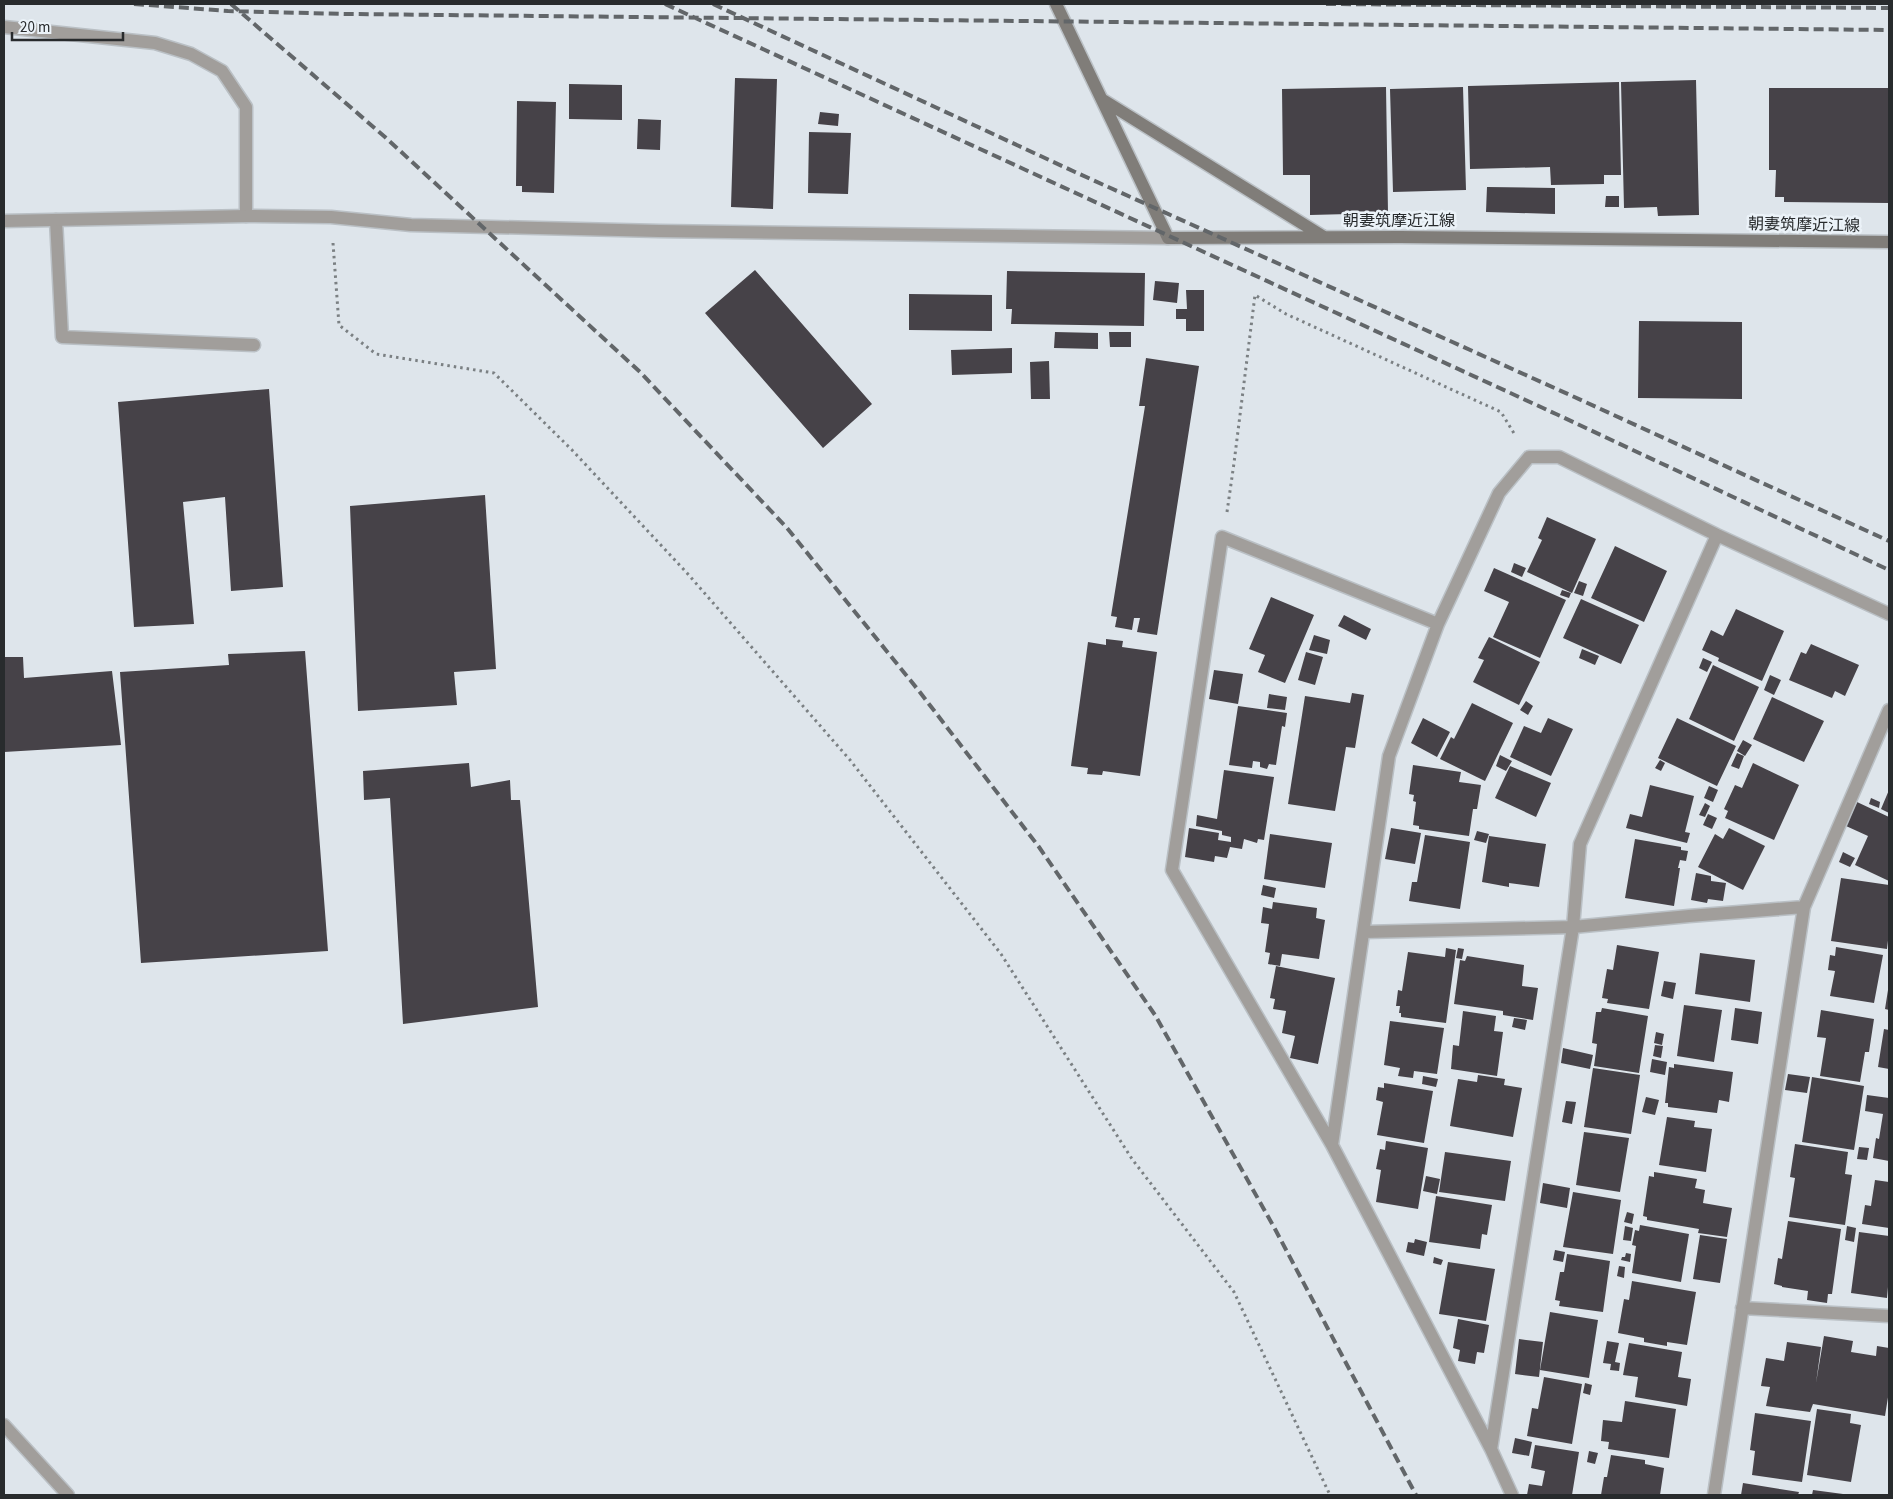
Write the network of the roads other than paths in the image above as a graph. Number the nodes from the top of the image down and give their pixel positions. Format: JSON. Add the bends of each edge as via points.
{"nodes":[{"id":1,"x":1056,"y":4,"type":"edge"},
{"id":2,"x":4,"y":27,"type":"edge"},
{"id":3,"x":1103,"y":100,"type":"junction"},
{"id":4,"x":246,"y":216,"type":"junction"},
{"id":5,"x":56,"y":220,"type":"junction"},
{"id":6,"x":4,"y":221,"type":"edge"},
{"id":7,"x":1324,"y":237,"type":"junction"},
{"id":8,"x":1168,"y":238,"type":"junction"},
{"id":9,"x":1889,"y":242,"type":"edge"},
{"id":10,"x":254,"y":346,"type":"dead end"},
{"id":11,"x":1717,"y":535,"type":"junction"},
{"id":12,"x":1889,"y":614,"type":"edge"},
{"id":13,"x":1438,"y":624,"type":"junction"},
{"id":14,"x":1889,"y":710,"type":"edge"},
{"id":15,"x":1804,"y":908,"type":"junction"},
{"id":16,"x":1573,"y":927,"type":"junction"},
{"id":17,"x":1364,"y":932,"type":"junction"},
{"id":18,"x":1332,"y":1144,"type":"junction"},
{"id":19,"x":1742,"y":1308,"type":"junction"},
{"id":20,"x":1889,"y":1316,"type":"edge"},
{"id":21,"x":4,"y":1425,"type":"edge"},
{"id":22,"x":1491,"y":1448,"type":"junction"},
{"id":23,"x":68,"y":1495,"type":"edge"},
{"id":24,"x":1512,"y":1495,"type":"edge"},
{"id":25,"x":1714,"y":1495,"type":"edge"}],
"edges":[{"from":1,"to":3,"type":"main road"},
{"from":2,"to":4,"type":"street","via":[[154,43],[191,54],[222,71],[246,106]]},
{"from":3,"to":7,"type":"main road"},
{"from":3,"to":8,"type":"main road"},
{"from":4,"to":5,"type":"street"},
{"from":4,"to":8,"type":"street","via":[[332,217],[411,225],[659,231]]},
{"from":5,"to":6,"type":"street"},
{"from":5,"to":10,"type":"street","via":[[62,338]]},
{"from":7,"to":8,"type":"main road","name":"朝妻筑摩近江線"},
{"from":7,"to":9,"type":"main road","name":"朝妻筑摩近江線"},
{"from":11,"to":12,"type":"street"},
{"from":11,"to":13,"type":"street","via":[[1559,457],[1529,457],[1498,493]]},
{"from":11,"to":16,"type":"street","via":[[1580,844]]},
{"from":13,"to":17,"type":"street","via":[[1389,756]]},
{"from":13,"to":18,"type":"street","via":[[1222,537],[1172,870]]},
{"from":14,"to":15,"type":"street"},
{"from":15,"to":16,"type":"street"},
{"from":15,"to":19,"type":"street"},
{"from":16,"to":17,"type":"street"},
{"from":16,"to":22,"type":"street"},
{"from":17,"to":18,"type":"street"},
{"from":18,"to":22,"type":"street"},
{"from":19,"to":20,"type":"street"},
{"from":19,"to":25,"type":"street"},
{"from":21,"to":23,"type":"street"},
{"from":22,"to":24,"type":"street"}]}
